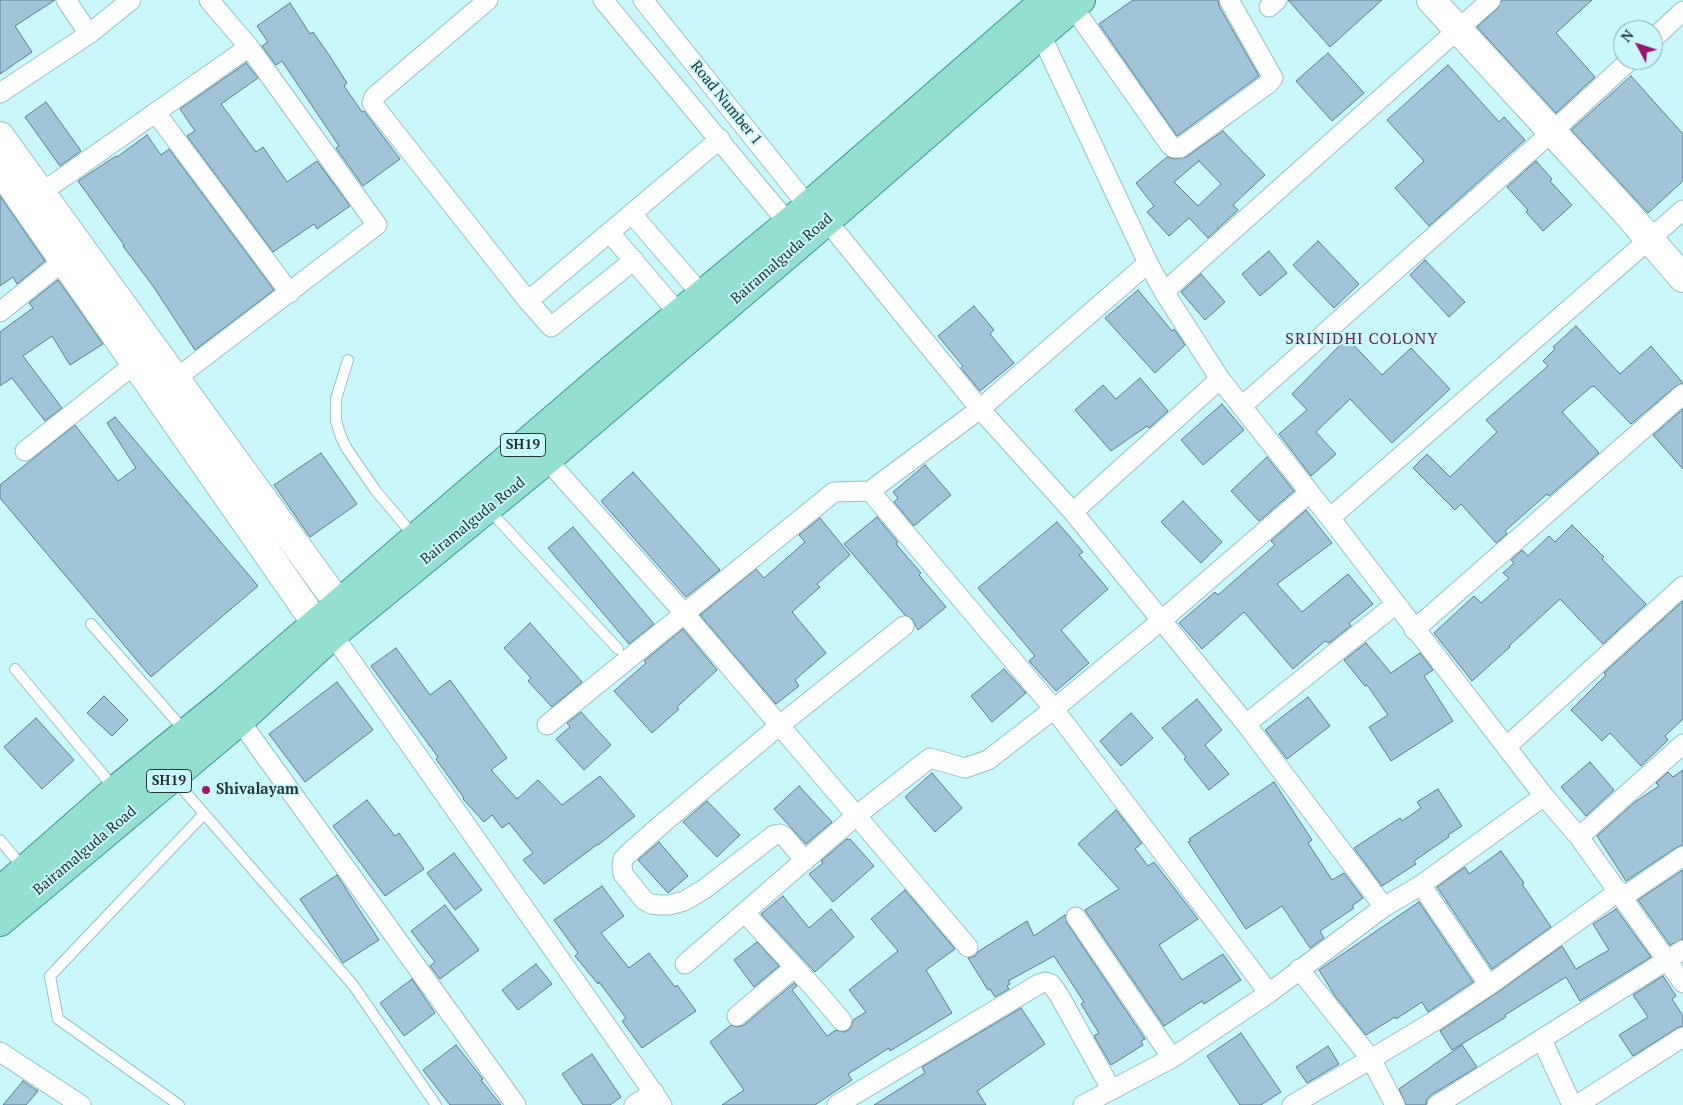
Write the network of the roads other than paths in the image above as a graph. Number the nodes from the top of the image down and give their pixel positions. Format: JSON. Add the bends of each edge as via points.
{"nodes":[{"id":1,"x":66,"y":0,"type":"edge"},
{"id":2,"x":131,"y":0,"type":"edge"},
{"id":3,"x":209,"y":0,"type":"edge"},
{"id":4,"x":488,"y":0,"type":"edge"},
{"id":5,"x":603,"y":0,"type":"edge"},
{"id":6,"x":643,"y":0,"type":"edge"},
{"id":7,"x":1045,"y":0,"type":"edge"},
{"id":8,"x":1229,"y":0,"type":"edge"},
{"id":9,"x":1431,"y":0,"type":"edge"},
{"id":10,"x":1491,"y":0,"type":"edge"},
{"id":11,"x":1077,"y":4,"type":"edge"},
{"id":12,"x":1683,"y":11,"type":"edge"},
{"id":13,"x":1458,"y":29,"type":"junction"},
{"id":14,"x":1663,"y":30,"type":"edge"},
{"id":15,"x":90,"y":34,"type":"junction"},
{"id":16,"x":1040,"y":35,"type":"junction"},
{"id":17,"x":249,"y":47,"type":"junction"},
{"id":18,"x":1619,"y":70,"type":"edge"},
{"id":19,"x":0,"y":93,"type":"edge"},
{"id":20,"x":156,"y":112,"type":"junction"},
{"id":21,"x":1552,"y":132,"type":"junction"},
{"id":22,"x":0,"y":136,"type":"edge"},
{"id":23,"x":720,"y":140,"type":"junction"},
{"id":24,"x":0,"y":169,"type":"edge"},
{"id":25,"x":41,"y":193,"type":"junction"},
{"id":26,"x":1683,"y":210,"type":"edge"},
{"id":27,"x":632,"y":214,"type":"junction"},
{"id":28,"x":808,"y":217,"type":"junction"},
{"id":29,"x":610,"y":233,"type":"junction"},
{"id":30,"x":1650,"y":240,"type":"junction"},
{"id":31,"x":72,"y":254,"type":"junction"},
{"id":32,"x":634,"y":260,"type":"junction"},
{"id":33,"x":1148,"y":263,"type":"junction"},
{"id":34,"x":1683,"y":278,"type":"edge"},
{"id":35,"x":1164,"y":292,"type":"junction"},
{"id":36,"x":290,"y":293,"type":"junction"},
{"id":37,"x":702,"y":294,"type":"junction"},
{"id":38,"x":528,"y":301,"type":"junction"},
{"id":39,"x":0,"y":312,"type":"edge"},
{"id":40,"x":678,"y":314,"type":"junction"},
{"id":41,"x":348,"y":360,"type":"dead end"},
{"id":42,"x":136,"y":363,"type":"junction"},
{"id":43,"x":1220,"y":379,"type":"junction"},
{"id":44,"x":166,"y":386,"type":"junction"},
{"id":45,"x":1683,"y":394,"type":"edge"},
{"id":46,"x":1242,"y":406,"type":"junction"},
{"id":47,"x":980,"y":409,"type":"junction"},
{"id":48,"x":530,"y":440,"type":"junction"},
{"id":49,"x":25,"y":451,"type":"dead end"},
{"id":50,"x":547,"y":460,"type":"junction"},
{"id":51,"x":870,"y":491,"type":"junction"},
{"id":52,"x":1310,"y":493,"type":"junction"},
{"id":53,"x":488,"y":509,"type":"junction"},
{"id":54,"x":1073,"y":512,"type":"junction"},
{"id":55,"x":1330,"y":518,"type":"junction"},
{"id":56,"x":414,"y":537,"type":"junction"},
{"id":57,"x":1683,"y":586,"type":"edge"},
{"id":58,"x":338,"y":603,"type":"junction"},
{"id":59,"x":1396,"y":604,"type":"junction"},
{"id":60,"x":684,"y":613,"type":"junction"},
{"id":61,"x":1162,"y":620,"type":"junction"},
{"id":62,"x":91,"y":624,"type":"dead end"},
{"id":63,"x":904,"y":626,"type":"dead end"},
{"id":64,"x":324,"y":628,"type":"junction"},
{"id":65,"x":1414,"y":630,"type":"junction"},
{"id":66,"x":618,"y":649,"type":"dead end"},
{"id":67,"x":15,"y":670,"type":"dead end"},
{"id":68,"x":1054,"y":709,"type":"junction"},
{"id":69,"x":240,"y":721,"type":"junction"},
{"id":70,"x":1246,"y":724,"type":"junction"},
{"id":71,"x":548,"y":725,"type":"dead end"},
{"id":72,"x":780,"y":726,"type":"junction"},
{"id":73,"x":186,"y":731,"type":"junction"},
{"id":74,"x":1683,"y":744,"type":"edge"},
{"id":75,"x":1506,"y":747,"type":"junction"},
{"id":76,"x":172,"y":778,"type":"junction"},
{"id":77,"x":121,"y":785,"type":"junction"},
{"id":78,"x":1544,"y":796,"type":"junction"},
{"id":79,"x":144,"y":801,"type":"junction"},
{"id":80,"x":204,"y":814,"type":"junction"},
{"id":81,"x":857,"y":815,"type":"junction"},
{"id":82,"x":1579,"y":836,"type":"junction"},
{"id":83,"x":0,"y":840,"type":"edge"},
{"id":84,"x":1683,"y":856,"type":"edge"},
{"id":85,"x":805,"y":861,"type":"junction"},
{"id":86,"x":25,"y":869,"type":"junction"},
{"id":87,"x":1421,"y":885,"type":"junction"},
{"id":88,"x":0,"y":890,"type":"edge"},
{"id":89,"x":1621,"y":894,"type":"junction"},
{"id":90,"x":1384,"y":908,"type":"junction"},
{"id":91,"x":745,"y":913,"type":"junction"},
{"id":92,"x":1076,"y":917,"type":"dead end"},
{"id":93,"x":0,"y":922,"type":"edge"},
{"id":94,"x":968,"y":947,"type":"dead end"},
{"id":95,"x":1675,"y":955,"type":"edge"},
{"id":96,"x":685,"y":964,"type":"dead end"},
{"id":97,"x":795,"y":967,"type":"junction"},
{"id":98,"x":1299,"y":969,"type":"junction"},
{"id":99,"x":1683,"y":983,"type":"edge"},
{"id":100,"x":1489,"y":986,"type":"junction"},
{"id":101,"x":1269,"y":993,"type":"junction"},
{"id":102,"x":737,"y":1016,"type":"dead end"},
{"id":103,"x":842,"y":1021,"type":"dead end"},
{"id":104,"x":1683,"y":1036,"type":"edge"},
{"id":105,"x":1542,"y":1040,"type":"junction"},
{"id":106,"x":0,"y":1052,"type":"edge"},
{"id":107,"x":1172,"y":1058,"type":"junction"},
{"id":108,"x":1371,"y":1059,"type":"junction"},
{"id":109,"x":1111,"y":1089,"type":"junction"},
{"id":110,"x":658,"y":1098,"type":"edge"},
{"id":111,"x":81,"y":1105,"type":"edge"},
{"id":112,"x":179,"y":1105,"type":"edge"},
{"id":113,"x":436,"y":1105,"type":"edge"},
{"id":114,"x":516,"y":1105,"type":"edge"},
{"id":115,"x":634,"y":1105,"type":"edge"},
{"id":116,"x":838,"y":1105,"type":"edge"},
{"id":117,"x":1083,"y":1105,"type":"edge"},
{"id":118,"x":1292,"y":1105,"type":"edge"},
{"id":119,"x":1395,"y":1105,"type":"edge"},
{"id":120,"x":1437,"y":1105,"type":"edge"},
{"id":121,"x":1572,"y":1105,"type":"edge"},
{"id":122,"x":1577,"y":1105,"type":"edge"}],
"edges":[{"from":1,"to":15,"type":"street"},
{"from":2,"to":15,"type":"street"},
{"from":3,"to":17,"type":"street"},
{"from":4,"to":38,"type":"street","via":[[374,97],[372,103]]},
{"from":5,"to":23,"type":"street"},
{"from":6,"to":28,"type":"street","name":"Road Number 1"},
{"from":7,"to":28,"type":"main road","name":"Bairamalguda Road","number":"SH19"},
{"from":8,"to":11,"type":"street","via":[[1273,78],[1180,148],[1170,145]]},
{"from":9,"to":13,"type":"street"},
{"from":10,"to":13,"type":"street"},
{"from":11,"to":16,"type":"main road","name":"Bairamalguda Road","number":"SH19"},
{"from":12,"to":14,"type":"street"},
{"from":13,"to":21,"type":"street"},
{"from":13,"to":35,"type":"street"},
{"from":15,"to":19,"type":"street"},
{"from":16,"to":28,"type":"main road","name":"Bairamalguda Road","number":"SH19"},
{"from":16,"to":33,"type":"street"},
{"from":17,"to":20,"type":"street"},
{"from":17,"to":36,"type":"street","via":[[377,225]]},
{"from":18,"to":21,"type":"street"},
{"from":20,"to":25,"type":"street"},
{"from":20,"to":36,"type":"street"},
{"from":21,"to":30,"type":"street"},
{"from":21,"to":46,"type":"street"},
{"from":22,"to":25,"type":"street"},
{"from":23,"to":27,"type":"street"},
{"from":23,"to":28,"type":"street"},
{"from":24,"to":31,"type":"street"},
{"from":25,"to":31,"type":"street"},
{"from":26,"to":30,"type":"street"},
{"from":27,"to":29,"type":"street"},
{"from":27,"to":37,"type":"street"},
{"from":28,"to":37,"type":"main road","name":"Bairamalguda Road","number":"SH19"},
{"from":28,"to":47,"type":"street"},
{"from":28,"to":50,"type":"main road","name":"Bairamalguda Road","number":"SH19"},
{"from":29,"to":32,"type":"street"},
{"from":29,"to":38,"type":"street"},
{"from":30,"to":34,"type":"street"},
{"from":30,"to":55,"type":"street"},
{"from":31,"to":39,"type":"street"},
{"from":31,"to":42,"type":"street"},
{"from":31,"to":44,"type":"street"},
{"from":32,"to":38,"type":"street","via":[[551,327]]},
{"from":32,"to":40,"type":"street"},
{"from":33,"to":35,"type":"street"},
{"from":33,"to":47,"type":"street"},
{"from":35,"to":43,"type":"street"},
{"from":36,"to":44,"type":"street"},
{"from":37,"to":40,"type":"main road","name":"Bairamalguda Road","number":"SH19"},
{"from":40,"to":48,"type":"main road","name":"Bairamalguda Road","number":"SH19"},
{"from":41,"to":56,"type":"lane","via":[[336,399],[336,421],[341,437],[376,491]]},
{"from":42,"to":44,"type":"street"},
{"from":42,"to":49,"type":"street"},
{"from":43,"to":46,"type":"street"},
{"from":43,"to":54,"type":"street"},
{"from":44,"to":58,"type":"street"},
{"from":44,"to":64,"type":"street"},
{"from":45,"to":65,"type":"street"},
{"from":46,"to":52,"type":"street"},
{"from":47,"to":51,"type":"street"},
{"from":47,"to":54,"type":"street"},
{"from":48,"to":50,"type":"street"},
{"from":48,"to":56,"type":"main road","name":"Bairamalguda Road","number":"SH19"},
{"from":50,"to":53,"type":"main road","name":"Bairamalguda Road","number":"SH19"},
{"from":50,"to":60,"type":"street"},
{"from":51,"to":60,"type":"street","via":[[834,492]]},
{"from":51,"to":68,"type":"street"},
{"from":52,"to":55,"type":"street"},
{"from":52,"to":61,"type":"street"},
{"from":53,"to":64,"type":"main road","name":"Bairamalguda Road","number":"SH19"},
{"from":53,"to":66,"type":"lane"},
{"from":54,"to":61,"type":"street"},
{"from":55,"to":59,"type":"street"},
{"from":56,"to":58,"type":"main road","name":"Bairamalguda Road","number":"SH19"},
{"from":57,"to":75,"type":"street"},
{"from":58,"to":64,"type":"main road","name":"Bairamalguda Road","number":"SH19"},
{"from":59,"to":65,"type":"street"},
{"from":59,"to":70,"type":"street"},
{"from":60,"to":71,"type":"street"},
{"from":60,"to":72,"type":"street"},
{"from":61,"to":68,"type":"street"},
{"from":61,"to":70,"type":"street"},
{"from":62,"to":73,"type":"lane"},
{"from":63,"to":72,"type":"street"},
{"from":64,"to":69,"type":"main road","name":"Bairamalguda Road","number":"SH19"},
{"from":64,"to":73,"type":"main road","name":"Bairamalguda Road","number":"SH19"},
{"from":64,"to":110,"type":"street"},
{"from":65,"to":75,"type":"street"},
{"from":67,"to":77,"type":"lane"},
{"from":68,"to":81,"type":"street","via":[[988,760],[965,768],[930,758]]},
{"from":68,"to":101,"type":"street"},
{"from":69,"to":76,"type":"main road","name":"Bairamalguda Road","number":"SH19"},
{"from":69,"to":114,"type":"street"},
{"from":70,"to":90,"type":"street"},
{"from":72,"to":81,"type":"street"},
{"from":72,"to":85,"type":"street","via":[[629,853],[623,859],[623,874],[644,900],[651,904],[669,905],[703,890],[774,835],[785,837]]},
{"from":73,"to":77,"type":"main road","name":"Bairamalguda Road","number":"SH19"},
{"from":74,"to":82,"type":"street"},
{"from":75,"to":78,"type":"street"},
{"from":76,"to":79,"type":"main road","name":"Bairamalguda Road","number":"SH19"},
{"from":76,"to":80,"type":"lane"},
{"from":77,"to":79,"type":"main road"},
{"from":77,"to":86,"type":"main road","name":"Bairamalguda Road","number":"SH19"},
{"from":78,"to":82,"type":"street"},
{"from":78,"to":87,"type":"street"},
{"from":79,"to":93,"type":"main road","name":"Bairamalguda Road","number":"SH19"},
{"from":80,"to":112,"type":"lane","via":[[50,976],[58,1019]]},
{"from":80,"to":113,"type":"lane","via":[[352,985]]},
{"from":81,"to":85,"type":"street"},
{"from":81,"to":94,"type":"street"},
{"from":82,"to":89,"type":"street"},
{"from":83,"to":86,"type":"lane"},
{"from":84,"to":89,"type":"street"},
{"from":85,"to":91,"type":"street"},
{"from":86,"to":88,"type":"main road","name":"Bairamalguda Road","number":"SH19"},
{"from":87,"to":90,"type":"street"},
{"from":87,"to":100,"type":"street"},
{"from":89,"to":95,"type":"street"},
{"from":89,"to":100,"type":"street"},
{"from":90,"to":98,"type":"street"},
{"from":91,"to":96,"type":"street"},
{"from":91,"to":97,"type":"street"},
{"from":92,"to":107,"type":"street"},
{"from":95,"to":99,"type":"street"},
{"from":95,"to":105,"type":"street"},
{"from":97,"to":102,"type":"street"},
{"from":97,"to":103,"type":"street"},
{"from":98,"to":101,"type":"street"},
{"from":98,"to":108,"type":"street"},
{"from":100,"to":108,"type":"street"},
{"from":101,"to":107,"type":"street"},
{"from":104,"to":122,"type":"street"},
{"from":105,"to":120,"type":"street"},
{"from":105,"to":121,"type":"street"},
{"from":106,"to":111,"type":"street"},
{"from":107,"to":109,"type":"street"},
{"from":108,"to":118,"type":"street"},
{"from":108,"to":119,"type":"street"},
{"from":109,"to":116,"type":"street","via":[[1059,995],[1051,984],[1045,982]]},
{"from":109,"to":117,"type":"street"},
{"from":110,"to":115,"type":"street"}]}
